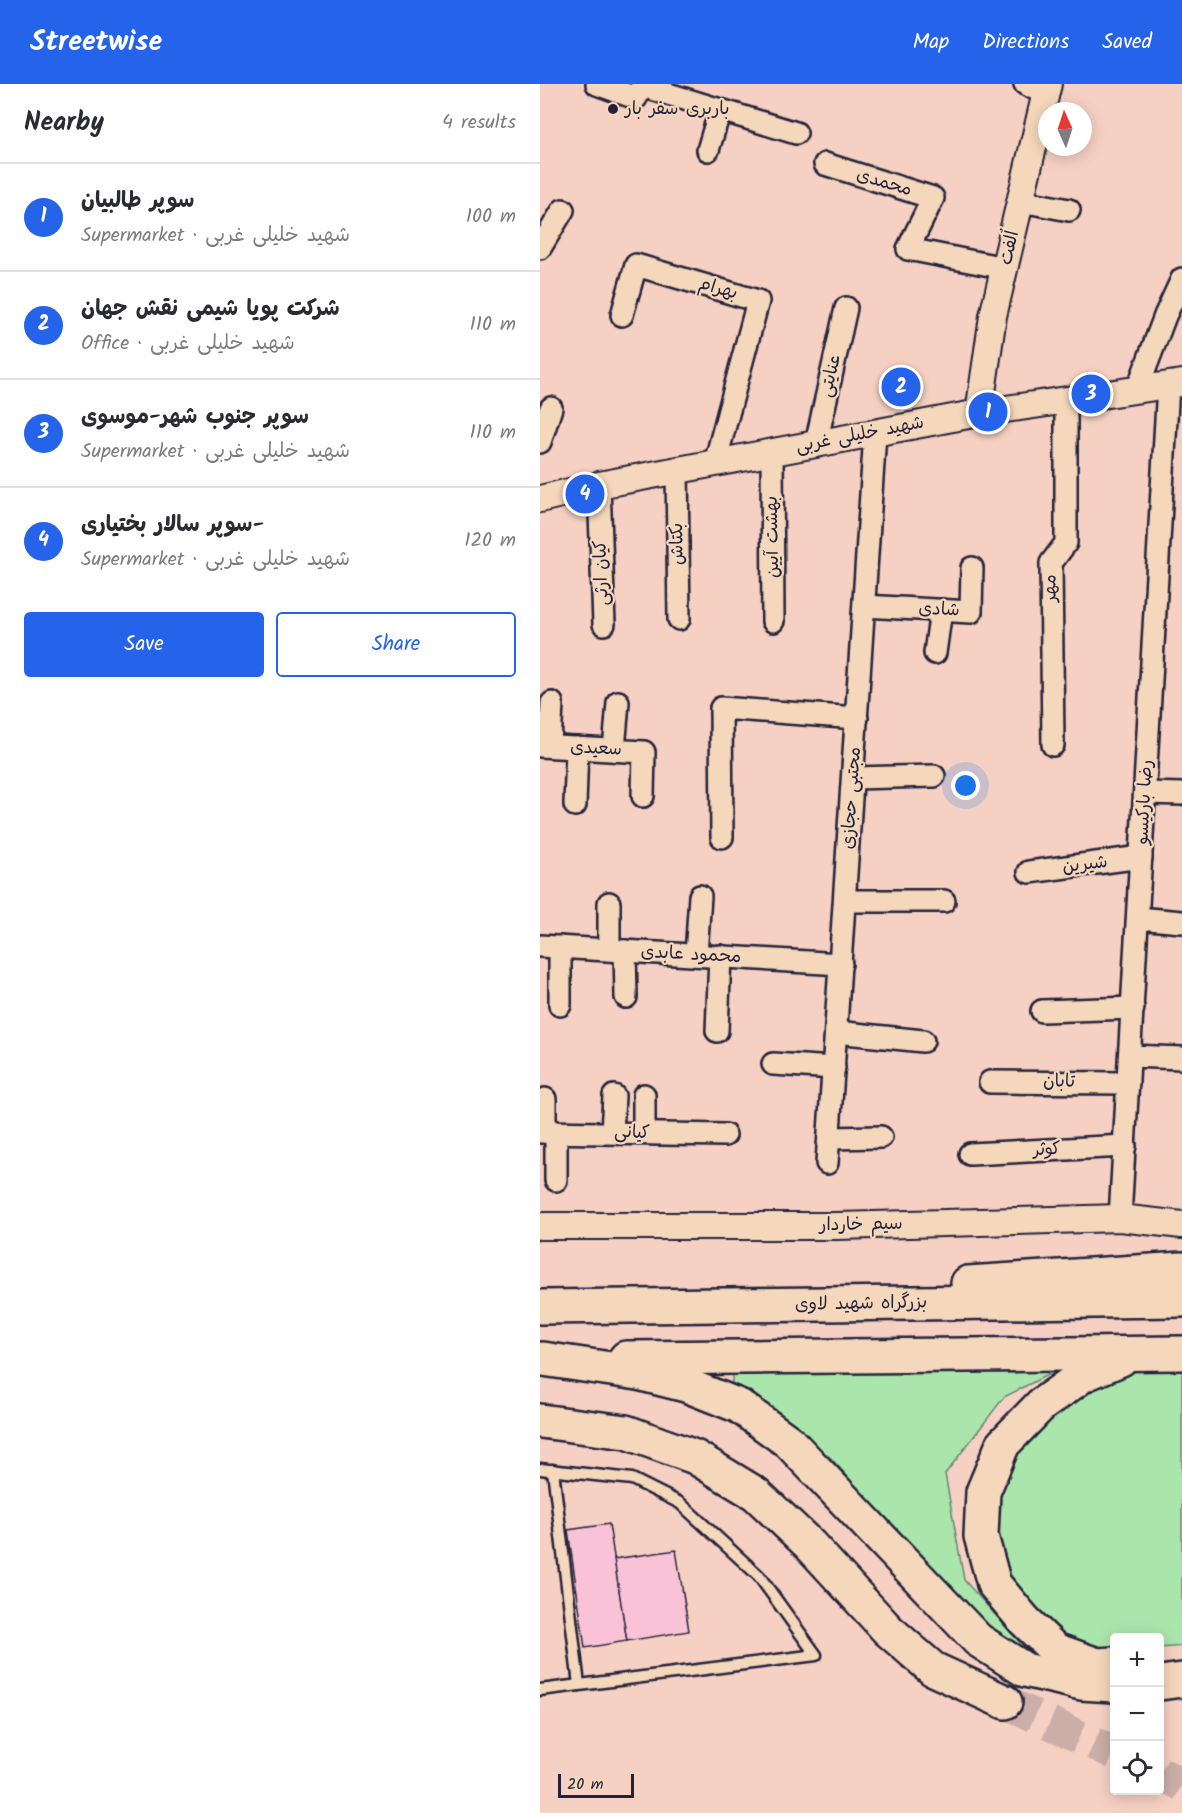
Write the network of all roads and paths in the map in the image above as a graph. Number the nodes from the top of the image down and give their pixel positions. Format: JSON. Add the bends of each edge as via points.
{"nodes":[{"id":1,"x":597,"y":84,"type":"edge"},
{"id":2,"x":643,"y":85,"type":"edge"},
{"id":3,"x":1040,"y":87,"type":"edge"},
{"id":4,"x":720,"y":110,"type":"junction"},
{"id":5,"x":796,"y":134,"type":"dead end"},
{"id":6,"x":708,"y":150,"type":"dead end"},
{"id":7,"x":825,"y":164,"type":"dead end"},
{"id":8,"x":1021,"y":201,"type":"junction"},
{"id":9,"x":563,"y":210,"type":"dead end"},
{"id":10,"x":1069,"y":210,"type":"dead end"},
{"id":11,"x":540,"y":248,"type":"edge"},
{"id":12,"x":1005,"y":268,"type":"junction"},
{"id":13,"x":1182,"y":279,"type":"edge"},
{"id":14,"x":846,"y":308,"type":"dead end"},
{"id":15,"x":622,"y":315,"type":"dead end"},
{"id":16,"x":1175,"y":384,"type":"edge"},
{"id":17,"x":1137,"y":390,"type":"junction"},
{"id":18,"x":1066,"y":400,"type":"junction"},
{"id":19,"x":551,"y":408,"type":"dead end"},
{"id":20,"x":979,"y":413,"type":"junction"},
{"id":21,"x":875,"y":433,"type":"junction"},
{"id":22,"x":540,"y":442,"type":"edge"},
{"id":23,"x":816,"y":444,"type":"junction"},
{"id":24,"x":772,"y":452,"type":"junction"},
{"id":25,"x":715,"y":463,"type":"junction"},
{"id":26,"x":677,"y":470,"type":"junction"},
{"id":27,"x":599,"y":485,"type":"junction"},
{"id":28,"x":540,"y":499,"type":"edge"},
{"id":29,"x":972,"y":568,"type":"dead end"},
{"id":30,"x":864,"y":606,"type":"junction"},
{"id":31,"x":941,"y":610,"type":"junction"},
{"id":32,"x":680,"y":618,"type":"dead end"},
{"id":33,"x":773,"y":621,"type":"dead end"},
{"id":34,"x":604,"y":624,"type":"dead end"},
{"id":35,"x":935,"y":653,"type":"dead end"},
{"id":36,"x":618,"y":702,"type":"dead end"},
{"id":37,"x":552,"y":703,"type":"dead end"},
{"id":38,"x":857,"y":718,"type":"junction"},
{"id":39,"x":1053,"y":745,"type":"dead end"},
{"id":40,"x":545,"y":746,"type":"edge"},
{"id":41,"x":577,"y":748,"type":"junction"},
{"id":42,"x":614,"y":750,"type":"junction"},
{"id":43,"x":934,"y":776,"type":"dead end"},
{"id":44,"x":853,"y":778,"type":"junction"},
{"id":45,"x":1145,"y":793,"type":"junction"},
{"id":46,"x":1182,"y":794,"type":"edge"},
{"id":47,"x":643,"y":796,"type":"dead end"},
{"id":48,"x":575,"y":805,"type":"dead end"},
{"id":49,"x":722,"y":837,"type":"dead end"},
{"id":50,"x":1141,"y":857,"type":"junction"},
{"id":51,"x":1029,"y":872,"type":"dead end"},
{"id":52,"x":700,"y":896,"type":"dead end"},
{"id":53,"x":845,"y":901,"type":"junction"},
{"id":54,"x":944,"y":902,"type":"dead end"},
{"id":55,"x":609,"y":903,"type":"dead end"},
{"id":56,"x":1138,"y":918,"type":"junction"},
{"id":57,"x":1182,"y":922,"type":"edge"},
{"id":58,"x":550,"y":947,"type":"edge"},
{"id":59,"x":617,"y":950,"type":"junction"},
{"id":60,"x":696,"y":955,"type":"junction"},
{"id":61,"x":720,"y":956,"type":"junction"},
{"id":62,"x":841,"y":964,"type":"junction"},
{"id":63,"x":626,"y":997,"type":"dead end"},
{"id":64,"x":560,"y":1005,"type":"dead end"},
{"id":65,"x":1132,"y":1008,"type":"junction"},
{"id":66,"x":1042,"y":1011,"type":"dead end"},
{"id":67,"x":717,"y":1031,"type":"dead end"},
{"id":68,"x":836,"y":1032,"type":"junction"},
{"id":69,"x":923,"y":1041,"type":"dead end"},
{"id":70,"x":1130,"y":1056,"type":"junction"},
{"id":71,"x":1182,"y":1059,"type":"edge"},
{"id":72,"x":773,"y":1064,"type":"dead end"},
{"id":73,"x":834,"y":1068,"type":"junction"},
{"id":74,"x":990,"y":1082,"type":"dead end"},
{"id":75,"x":1128,"y":1083,"type":"junction"},
{"id":76,"x":644,"y":1095,"type":"dead end"},
{"id":77,"x":614,"y":1096,"type":"dead end"},
{"id":78,"x":545,"y":1099,"type":"dead end"},
{"id":79,"x":547,"y":1132,"type":"edge"},
{"id":80,"x":612,"y":1132,"type":"junction"},
{"id":81,"x":644,"y":1133,"type":"junction"},
{"id":82,"x":724,"y":1135,"type":"dead end"},
{"id":83,"x":881,"y":1137,"type":"dead end"},
{"id":84,"x":829,"y":1138,"type":"junction"},
{"id":85,"x":1125,"y":1146,"type":"junction"},
{"id":86,"x":970,"y":1154,"type":"dead end"},
{"id":87,"x":827,"y":1163,"type":"dead end"},
{"id":88,"x":556,"y":1180,"type":"dead end"},
{"id":89,"x":1120,"y":1218,"type":"junction"},
{"id":90,"x":1182,"y":1225,"type":"edge"},
{"id":91,"x":540,"y":1226,"type":"edge"},
{"id":92,"x":1182,"y":1269,"type":"edge"},
{"id":93,"x":1182,"y":1300,"type":"edge"},
{"id":94,"x":689,"y":1306,"type":"junction"},
{"id":95,"x":540,"y":1307,"type":"edge"},
{"id":96,"x":1136,"y":1353,"type":"junction"},
{"id":97,"x":1182,"y":1353,"type":"edge"},
{"id":98,"x":542,"y":1359,"type":"edge"},
{"id":99,"x":540,"y":1421,"type":"edge"},
{"id":100,"x":540,"y":1469,"type":"edge"},
{"id":101,"x":553,"y":1470,"type":"junction"},
{"id":102,"x":1182,"y":1658,"type":"edge"},
{"id":103,"x":1164,"y":1660,"type":"edge"},
{"id":104,"x":1110,"y":1664,"type":"edge"},
{"id":105,"x":1182,"y":1680,"type":"edge"},
{"id":106,"x":1164,"y":1682,"type":"edge"},
{"id":107,"x":579,"y":1685,"type":"junction"},
{"id":108,"x":1110,"y":1685,"type":"edge"},
{"id":109,"x":540,"y":1690,"type":"edge"},
{"id":110,"x":1005,"y":1702,"type":"tunnel mouth"}],
"edges":[{"from":1,"to":2,"type":"street","via":[[636,98]]},
{"from":2,"to":4,"type":"street"},
{"from":3,"to":8,"type":"street","name":"اُلفت"},
{"from":4,"to":5,"type":"street"},
{"from":4,"to":6,"type":"street"},
{"from":7,"to":12,"type":"street","name":"محمدی","via":[[933,198],[908,249]]},
{"from":8,"to":10,"type":"street"},
{"from":8,"to":12,"type":"street","name":"اُلفت"},
{"from":9,"to":11,"type":"street"},
{"from":12,"to":20,"type":"street","name":"اُلفت","via":[[993,316]]},
{"from":13,"to":17,"type":"street"},
{"from":14,"to":23,"type":"street","name":"عنایتی"},
{"from":15,"to":25,"type":"street","name":"بهرام","via":[[636,265],[758,300]]},
{"from":16,"to":17,"type":"street","name":"شهید خلیلی غربی"},
{"from":16,"to":45,"type":"street","name":"رضا بارکیسو"},
{"from":17,"to":18,"type":"street","name":"شهید خلیلی غربی"},
{"from":18,"to":20,"type":"street","name":"شهید خلیلی غربی"},
{"from":18,"to":39,"type":"street","name":"مهر","via":[[1066,543],[1051,563]]},
{"from":19,"to":22,"type":"street"},
{"from":20,"to":21,"type":"street","name":"شهید خلیلی غربی"},
{"from":21,"to":23,"type":"street","name":"شهید خلیلی غربی"},
{"from":21,"to":30,"type":"street","name":"مجتبی حجازی"},
{"from":23,"to":24,"type":"street","name":"شهید خلیلی غربی"},
{"from":24,"to":25,"type":"street","name":"شهید خلیلی غربی"},
{"from":24,"to":33,"type":"street","name":"بهشت آیین"},
{"from":25,"to":26,"type":"street","name":"شهید خلیلی غربی"},
{"from":26,"to":27,"type":"street","name":"شهید خلیلی غربی"},
{"from":26,"to":32,"type":"street","name":"بکتاش"},
{"from":27,"to":28,"type":"street","name":"شهید خلیلی غربی"},
{"from":27,"to":34,"type":"street","name":"کیان ارثی"},
{"from":29,"to":31,"type":"street","name":"شادی","via":[[971,612]]},
{"from":30,"to":31,"type":"street","name":"شادی"},
{"from":30,"to":38,"type":"street","name":"مجتبی حجازی"},
{"from":31,"to":35,"type":"street"},
{"from":36,"to":42,"type":"street"},
{"from":37,"to":40,"type":"street"},
{"from":38,"to":44,"type":"street","name":"مجتبی حجازی"},
{"from":38,"to":49,"type":"street","via":[[721,708]]},
{"from":40,"to":41,"type":"street","name":"سعیدی"},
{"from":41,"to":42,"type":"street","name":"سعیدی"},
{"from":41,"to":48,"type":"street"},
{"from":42,"to":47,"type":"street","name":"سعیدی","via":[[644,752]]},
{"from":43,"to":44,"type":"street"},
{"from":44,"to":53,"type":"street","name":"مجتبی حجازی"},
{"from":45,"to":46,"type":"street"},
{"from":45,"to":50,"type":"street","name":"رضا بارکیسو"},
{"from":50,"to":51,"type":"street","name":"شیرین"},
{"from":50,"to":56,"type":"street","name":"رضا بارکیسو"},
{"from":52,"to":60,"type":"street"},
{"from":53,"to":54,"type":"street"},
{"from":53,"to":62,"type":"street","name":"مجتبی حجازی"},
{"from":55,"to":59,"type":"street"},
{"from":56,"to":57,"type":"street"},
{"from":56,"to":65,"type":"street","name":"رضا بارکیسو"},
{"from":58,"to":59,"type":"street","name":"محمود عابدی"},
{"from":58,"to":64,"type":"street"},
{"from":59,"to":60,"type":"street","name":"محمود عابدی"},
{"from":59,"to":63,"type":"street"},
{"from":60,"to":61,"type":"street","name":"محمود عابدی"},
{"from":61,"to":62,"type":"street","name":"محمود عابدی"},
{"from":61,"to":67,"type":"street"},
{"from":62,"to":68,"type":"street","name":"مجتبی حجازی"},
{"from":65,"to":66,"type":"street"},
{"from":65,"to":70,"type":"street","name":"رضا بارکیسو"},
{"from":68,"to":69,"type":"street"},
{"from":68,"to":73,"type":"street","name":"مجتبی حجازی"},
{"from":70,"to":71,"type":"street"},
{"from":70,"to":75,"type":"street","name":"رضا بارکیسو"},
{"from":72,"to":73,"type":"street"},
{"from":73,"to":84,"type":"street","name":"مجتبی حجازی"},
{"from":74,"to":75,"type":"street","name":"تابان"},
{"from":75,"to":85,"type":"street","name":"رضا بارکیسو"},
{"from":76,"to":81,"type":"street"},
{"from":77,"to":80,"type":"street"},
{"from":78,"to":79,"type":"street"},
{"from":79,"to":80,"type":"street","name":"کیانی"},
{"from":79,"to":88,"type":"street"},
{"from":80,"to":81,"type":"street","name":"کیانی"},
{"from":81,"to":82,"type":"street","name":"کیانی"},
{"from":83,"to":84,"type":"street"},
{"from":84,"to":87,"type":"street","name":"مجتبی حجازی"},
{"from":85,"to":86,"type":"street","name":"کوثر"},
{"from":85,"to":89,"type":"street","name":"رضا بارکیسو"},
{"from":89,"to":90,"type":"street","name":"سیم خاردار"},
{"from":89,"to":91,"type":"street","name":"سیم خاردار","via":[[838,1226]]},
{"from":92,"to":94,"type":"highway"},
{"from":93,"to":94,"type":"highway","name":"بزرگراه شهید لاوی"},
{"from":94,"to":95,"type":"highway","name":"بزرگراه شهید لاوی"},
{"from":96,"to":97,"type":"highway"},
{"from":96,"to":98,"type":"highway"},
{"from":96,"to":104,"type":"highway","via":[[1083,1375],[1041,1405],[1004,1444],[982,1492],[981,1536],[994,1584],[1055,1650],[1097,1665]]},
{"from":98,"to":108,"type":"highway","via":[[638,1373],[686,1385],[739,1406],[789,1442],[978,1640],[1025,1670],[1081,1683]]},
{"from":99,"to":110,"type":"highway","via":[[626,1432],[695,1457],[756,1494],[810,1545],[888,1630],[933,1669]]},
{"from":100,"to":101,"type":"lane"},
{"from":101,"to":107,"type":"lane"},
{"from":101,"to":107,"type":"lane","via":[[632,1479],[680,1503],[759,1576],[816,1654]]},
{"from":102,"to":103,"type":"highway"},
{"from":105,"to":106,"type":"highway"},
{"from":107,"to":109,"type":"lane"}]}
